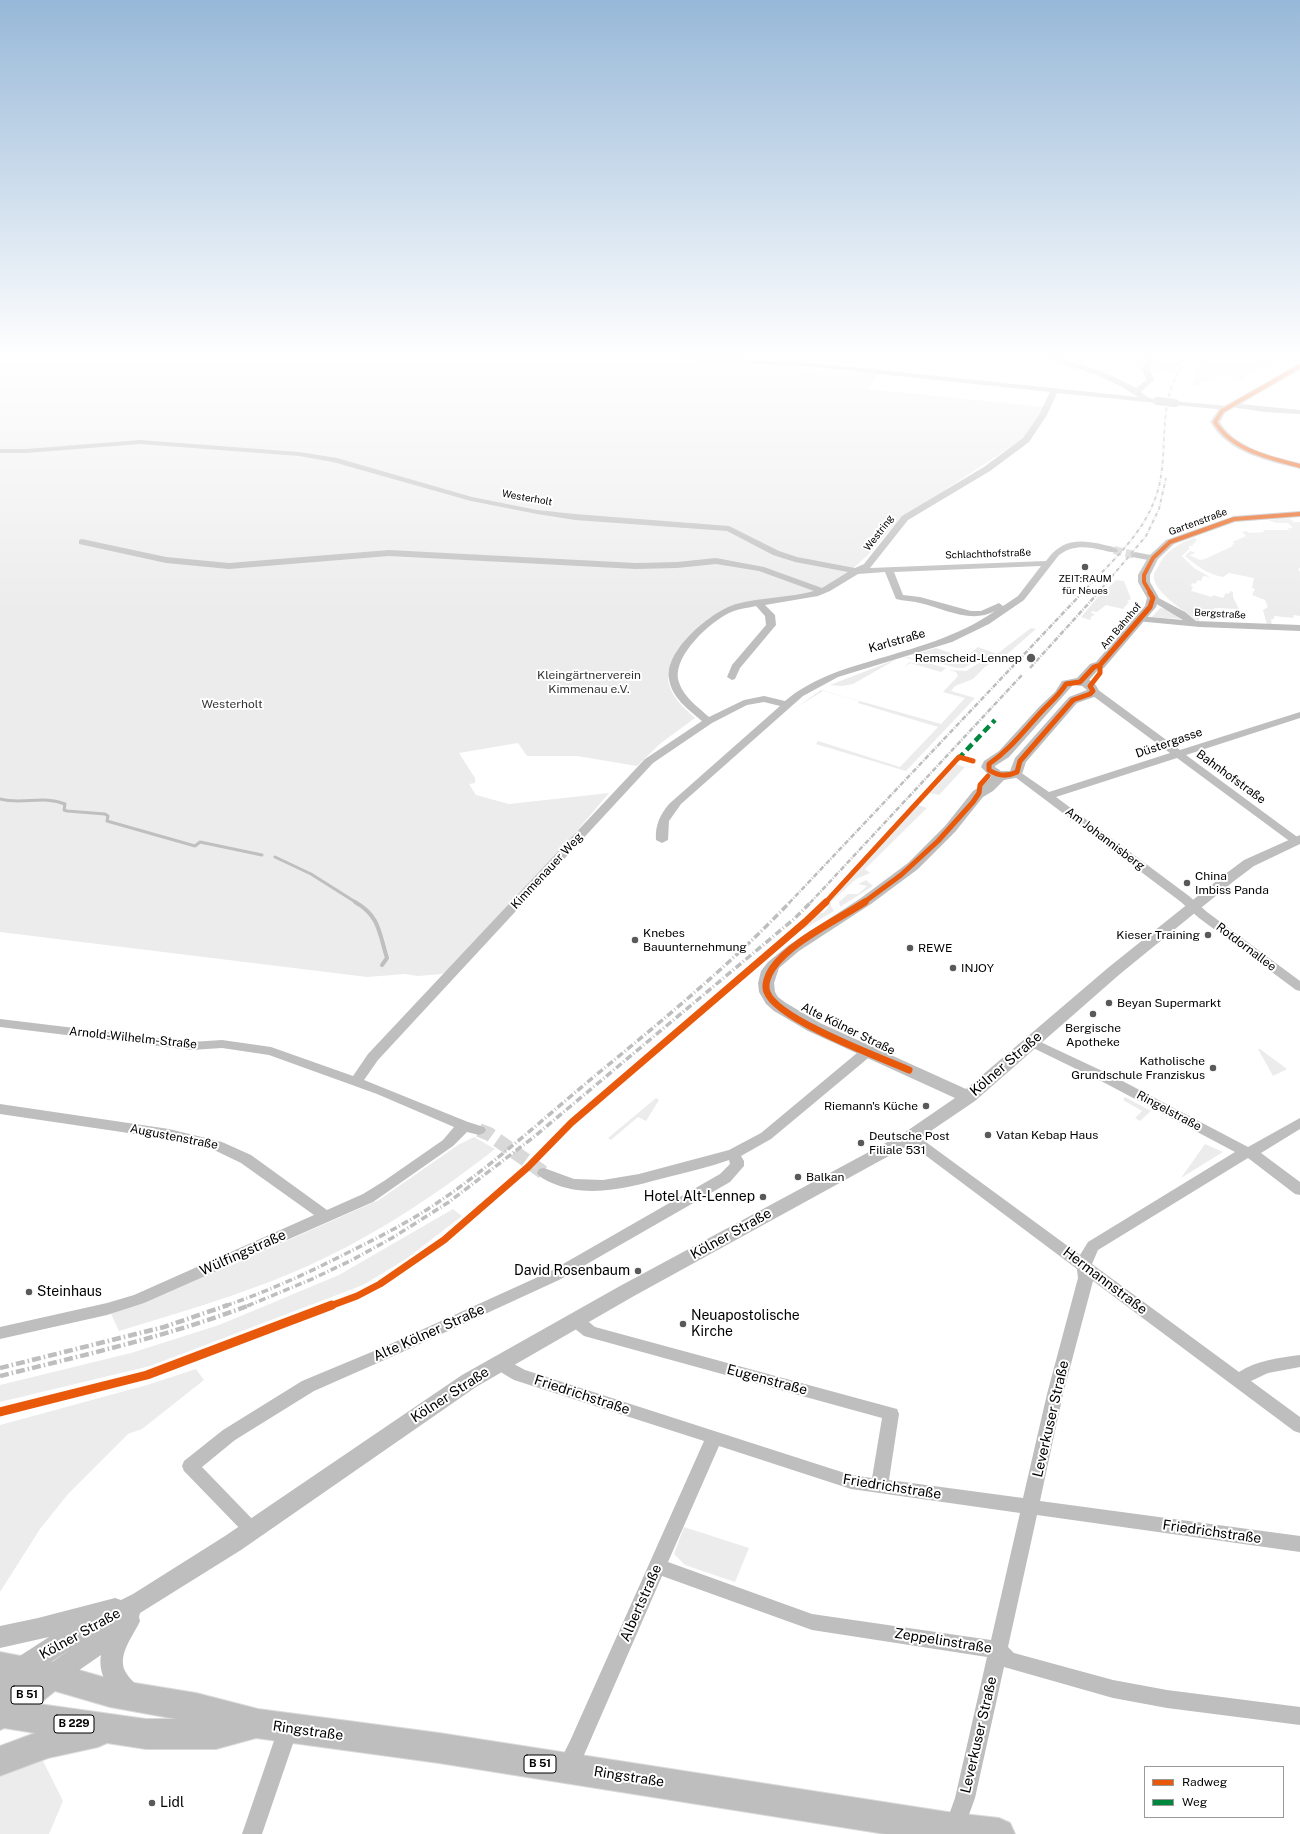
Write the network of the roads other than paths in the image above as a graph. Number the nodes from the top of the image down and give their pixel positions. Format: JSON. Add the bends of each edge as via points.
{"nodes":[{"id":1,"x":120,"y":444,"type":"edge"},
{"id":2,"x":159,"y":444,"type":"edge"},
{"id":3,"x":1022,"y":444,"type":"edge"},
{"id":4,"x":1241,"y":444,"type":"edge"},
{"id":5,"x":0,"y":451,"type":"edge"},
{"id":6,"x":1300,"y":466,"type":"edge"},
{"id":7,"x":1300,"y":514,"type":"edge"},
{"id":8,"x":82,"y":542,"type":"dead end"},
{"id":9,"x":1114,"y":550,"type":"tunnel mouth"},
{"id":10,"x":1135,"y":555,"type":"tunnel mouth"},
{"id":11,"x":1152,"y":558,"type":"junction"},
{"id":12,"x":1049,"y":563,"type":"junction"},
{"id":13,"x":888,"y":569,"type":"junction"},
{"id":14,"x":856,"y":571,"type":"junction"},
{"id":15,"x":823,"y":591,"type":"junction"},
{"id":16,"x":1153,"y":598,"type":"junction"},
{"id":17,"x":758,"y":603,"type":"junction"},
{"id":18,"x":1015,"y":603,"type":"junction"},
{"id":19,"x":1139,"y":619,"type":"junction"},
{"id":20,"x":1193,"y":623,"type":"junction"},
{"id":21,"x":1300,"y":628,"type":"edge"},
{"id":22,"x":732,"y":677,"type":"dead end"},
{"id":23,"x":1088,"y":686,"type":"junction"},
{"id":24,"x":786,"y":704,"type":"junction"},
{"id":25,"x":1300,"y":715,"type":"edge"},
{"id":26,"x":708,"y":721,"type":"junction"},
{"id":27,"x":1178,"y":755,"type":"junction"},
{"id":28,"x":996,"y":774,"type":"junction"},
{"id":29,"x":1016,"y":774,"type":"junction"},
{"id":30,"x":1047,"y":796,"type":"junction"},
{"id":31,"x":662,"y":840,"type":"dead end"},
{"id":32,"x":1298,"y":840,"type":"edge"},
{"id":33,"x":1193,"y":906,"type":"junction"},
{"id":34,"x":1300,"y":987,"type":"edge"},
{"id":35,"x":0,"y":1023,"type":"edge"},
{"id":36,"x":1032,"y":1042,"type":"junction"},
{"id":37,"x":868,"y":1051,"type":"junction"},
{"id":38,"x":356,"y":1081,"type":"junction"},
{"id":39,"x":969,"y":1097,"type":"junction"},
{"id":40,"x":0,"y":1109,"type":"edge"},
{"id":41,"x":1300,"y":1123,"type":"edge"},
{"id":42,"x":464,"y":1126,"type":"junction"},
{"id":43,"x":479,"y":1130,"type":"tunnel mouth"},
{"id":44,"x":910,"y":1137,"type":"junction"},
{"id":45,"x":1248,"y":1153,"type":"junction"},
{"id":46,"x":732,"y":1154,"type":"junction"},
{"id":47,"x":544,"y":1172,"type":"tunnel mouth"},
{"id":48,"x":1300,"y":1190,"type":"edge"},
{"id":49,"x":327,"y":1217,"type":"junction"},
{"id":50,"x":1083,"y":1264,"type":"junction"},
{"id":51,"x":576,"y":1320,"type":"junction"},
{"id":52,"x":0,"y":1333,"type":"edge"},
{"id":53,"x":1300,"y":1361,"type":"edge"},
{"id":54,"x":501,"y":1363,"type":"junction"},
{"id":55,"x":1240,"y":1381,"type":"junction"},
{"id":56,"x":1300,"y":1426,"type":"edge"},
{"id":57,"x":714,"y":1438,"type":"junction"},
{"id":58,"x":879,"y":1486,"type":"junction"},
{"id":59,"x":1030,"y":1507,"type":"junction"},
{"id":60,"x":253,"y":1530,"type":"junction"},
{"id":61,"x":1300,"y":1544,"type":"edge"},
{"id":62,"x":658,"y":1566,"type":"junction"},
{"id":63,"x":141,"y":1601,"type":"junction"},
{"id":64,"x":0,"y":1637,"type":"edge"},
{"id":65,"x":998,"y":1650,"type":"junction"},
{"id":66,"x":51,"y":1676,"type":"junction"},
{"id":67,"x":4,"y":1694,"type":"edge"},
{"id":68,"x":134,"y":1698,"type":"junction"},
{"id":69,"x":1300,"y":1716,"type":"edge"},
{"id":70,"x":258,"y":1724,"type":"junction"},
{"id":71,"x":288,"y":1729,"type":"junction"},
{"id":72,"x":111,"y":1730,"type":"junction"},
{"id":73,"x":0,"y":1761,"type":"edge"},
{"id":74,"x":566,"y":1768,"type":"junction"},
{"id":75,"x":954,"y":1829,"type":"junction"},
{"id":76,"x":252,"y":1834,"type":"edge"},
{"id":77,"x":998,"y":1834,"type":"edge"}],
"edges":[{"from":1,"to":5,"type":"street","name":"Westerholt"},
{"from":2,"to":14,"type":"street","name":"Westerholt","via":[[334,460],[464,497],[537,512],[729,529],[776,553]]},
{"from":3,"to":14,"type":"street","name":"Westring","via":[[905,518],[867,566]]},
{"from":4,"to":6,"type":"street","via":[[1257,453]]},
{"from":7,"to":11,"type":"street","name":"Gartenstraße","via":[[1231,520],[1170,542]]},
{"from":8,"to":15,"type":"street","via":[[166,560],[229,566],[389,554],[636,566],[716,561],[761,569]]},
{"from":9,"to":12,"type":"street","via":[[1071,545],[1059,550]]},
{"from":10,"to":11,"type":"street"},
{"from":11,"to":16,"type":"street","name":"Gartenstraße","via":[[1143,580]]},
{"from":12,"to":13,"type":"street","name":"Schlachthofstraße"},
{"from":12,"to":18,"type":"street","name":"Karlstraße"},
{"from":13,"to":14,"type":"street","name":"Schlachthofstraße"},
{"from":13,"to":18,"type":"street","via":[[899,597],[971,614],[983,614],[1006,601]]},
{"from":14,"to":15,"type":"street","name":"Westring"},
{"from":15,"to":17,"type":"street","via":[[807,596]]},
{"from":16,"to":19,"type":"street","name":"Am Bahnhof","via":[[1150,607]]},
{"from":16,"to":20,"type":"street"},
{"from":17,"to":22,"type":"street","via":[[770,615],[771,625],[735,667]]},
{"from":17,"to":26,"type":"street","via":[[722,612],[693,636],[684,646],[678,659],[673,677],[676,687],[687,704]]},
{"from":18,"to":24,"type":"street","name":"Karlstraße","via":[[986,622],[949,640],[834,675]]},
{"from":19,"to":20,"type":"street","name":"Bergstraße"},
{"from":19,"to":23,"type":"street","name":"Am Bahnhof","via":[[1100,665],[1094,667]]},
{"from":20,"to":21,"type":"street","name":"Bergstraße"},
{"from":23,"to":27,"type":"street","name":"Bahnhofstraße"},
{"from":23,"to":28,"type":"street","via":[[1070,682],[1066,684],[1060,694],[1004,754],[989,764],[988,768]]},
{"from":23,"to":29,"type":"street","via":[[1088,695],[1073,700],[1020,761]]},
{"from":24,"to":26,"type":"street","via":[[756,700],[728,710]]},
{"from":24,"to":31,"type":"street","name":"Karlstraße","via":[[668,811],[662,824]]},
{"from":25,"to":27,"type":"street","name":"Düstergasse","via":[[1208,743]]},
{"from":26,"to":38,"type":"street","name":"Kimmenauer Weg","via":[[662,751],[640,769],[373,1057]]},
{"from":27,"to":30,"type":"street","name":"Düstergasse"},
{"from":27,"to":32,"type":"street","name":"Bahnhofstraße"},
{"from":28,"to":29,"type":"street"},
{"from":28,"to":37,"type":"street","name":"Alte Kölner Straße","via":[[988,788],[978,794],[950,829],[899,878],[809,937],[773,965],[766,979],[770,997],[780,1007],[824,1032]]},
{"from":29,"to":30,"type":"street","name":"Am Johannisberg"},
{"from":30,"to":33,"type":"street","name":"Am Johannisberg"},
{"from":32,"to":33,"type":"street","name":"Kölner Straße","via":[[1246,865]]},
{"from":33,"to":34,"type":"street","name":"Rotdornallee"},
{"from":33,"to":36,"type":"street","name":"Kölner Straße"},
{"from":35,"to":38,"type":"street","name":"Arnold-Wilhelm-Straße","via":[[191,1046],[222,1044],[271,1051]]},
{"from":36,"to":39,"type":"street","name":"Kölner Straße"},
{"from":36,"to":45,"type":"street","name":"Ringelstraße"},
{"from":37,"to":39,"type":"street","name":"Alte Kölner Straße"},
{"from":37,"to":46,"type":"street","name":"Alte Kölner Straße","via":[[756,1144]]},
{"from":38,"to":42,"type":"street"},
{"from":39,"to":44,"type":"street","name":"Kölner Straße","via":[[939,1120]]},
{"from":40,"to":49,"type":"street","name":"Augustenstraße","via":[[168,1134],[217,1145],[246,1159]]},
{"from":41,"to":45,"type":"street"},
{"from":42,"to":43,"type":"street"},
{"from":42,"to":49,"type":"street","name":"Wülfingstraße","via":[[448,1143],[389,1185]]},
{"from":44,"to":50,"type":"street","name":"Hermannstraße"},
{"from":44,"to":51,"type":"street","name":"Kölner Straße"},
{"from":45,"to":48,"type":"street","name":"Ringelstraße"},
{"from":45,"to":50,"type":"street","via":[[1093,1246]]},
{"from":46,"to":47,"type":"street","name":"Alte Kölner Straße","via":[[614,1184],[570,1184]]},
{"from":46,"to":60,"type":"street","name":"Alte Kölner Straße","via":[[737,1166],[725,1178],[554,1276],[308,1386],[229,1435],[190,1466]]},
{"from":49,"to":52,"type":"street","name":"Wülfingstraße","via":[[126,1304]]},
{"from":50,"to":55,"type":"street","name":"Hermannstraße"},
{"from":50,"to":59,"type":"street","name":"Leverkuser Straße","via":[[1086,1278],[1055,1394]]},
{"from":51,"to":54,"type":"street","name":"Kölner Straße"},
{"from":51,"to":58,"type":"street","name":"Eugenstraße","via":[[590,1332],[613,1339],[891,1414]]},
{"from":53,"to":55,"type":"street","via":[[1257,1369]]},
{"from":54,"to":57,"type":"street","name":"Friedrichstraße","via":[[508,1370],[520,1375]]},
{"from":54,"to":60,"type":"street","name":"Kölner Straße","via":[[418,1415]]},
{"from":55,"to":56,"type":"street","name":"Hermannstraße"},
{"from":57,"to":58,"type":"street","name":"Friedrichstraße","via":[[824,1475]]},
{"from":57,"to":62,"type":"street","name":"Albertstraße"},
{"from":58,"to":59,"type":"street","name":"Friedrichstraße"},
{"from":59,"to":61,"type":"street","name":"Friedrichstraße"},
{"from":59,"to":65,"type":"street","name":"Leverkuser Straße"},
{"from":60,"to":63,"type":"street","name":"Kölner Straße"},
{"from":62,"to":65,"type":"street","name":"Zeppelinstraße","via":[[812,1622]]},
{"from":62,"to":74,"type":"street","name":"Albertstraße"},
{"from":63,"to":64,"type":"street"},
{"from":63,"to":66,"type":"street","name":"Kölner Straße","via":[[93,1647]]},
{"from":63,"to":67,"type":"street","name":"Kölner Straße","via":[[59,1643]]},
{"from":63,"to":68,"type":"street","via":[[116,1641],[112,1656],[116,1679]]},
{"from":65,"to":69,"type":"street","name":"Zeppelinstraße","via":[[1009,1660],[1113,1689],[1167,1699]]},
{"from":65,"to":75,"type":"street","name":"Leverkuser Straße","via":[[964,1798]]},
{"from":66,"to":67,"type":"main road","name":"Kölner Straße","number":"B 51"},
{"from":66,"to":67,"type":"main road","name":"Ringstraße","number":"B 229"},
{"from":66,"to":68,"type":"main road","name":"Ringstraße","number":"B 229"},
{"from":67,"to":72,"type":"main road","name":"Ringstraße","number":"B 229"},
{"from":68,"to":70,"type":"main road","name":"Ringstraße","number":"B 229","via":[[196,1708]]},
{"from":70,"to":71,"type":"main road","name":"Ringstraße","number":"B 229"},
{"from":70,"to":72,"type":"main road","name":"Ringstraße","number":"B 229","via":[[216,1734],[146,1734]]},
{"from":71,"to":74,"type":"main road","name":"Ringstraße","number":"B 51","via":[[439,1748]]},
{"from":71,"to":76,"type":"street"},
{"from":72,"to":73,"type":"main road","via":[[48,1743]]},
{"from":74,"to":75,"type":"main road","name":"Ringstraße","number":"B 51"},
{"from":75,"to":77,"type":"main road","name":"Ringstraße","number":"B 51"}]}
